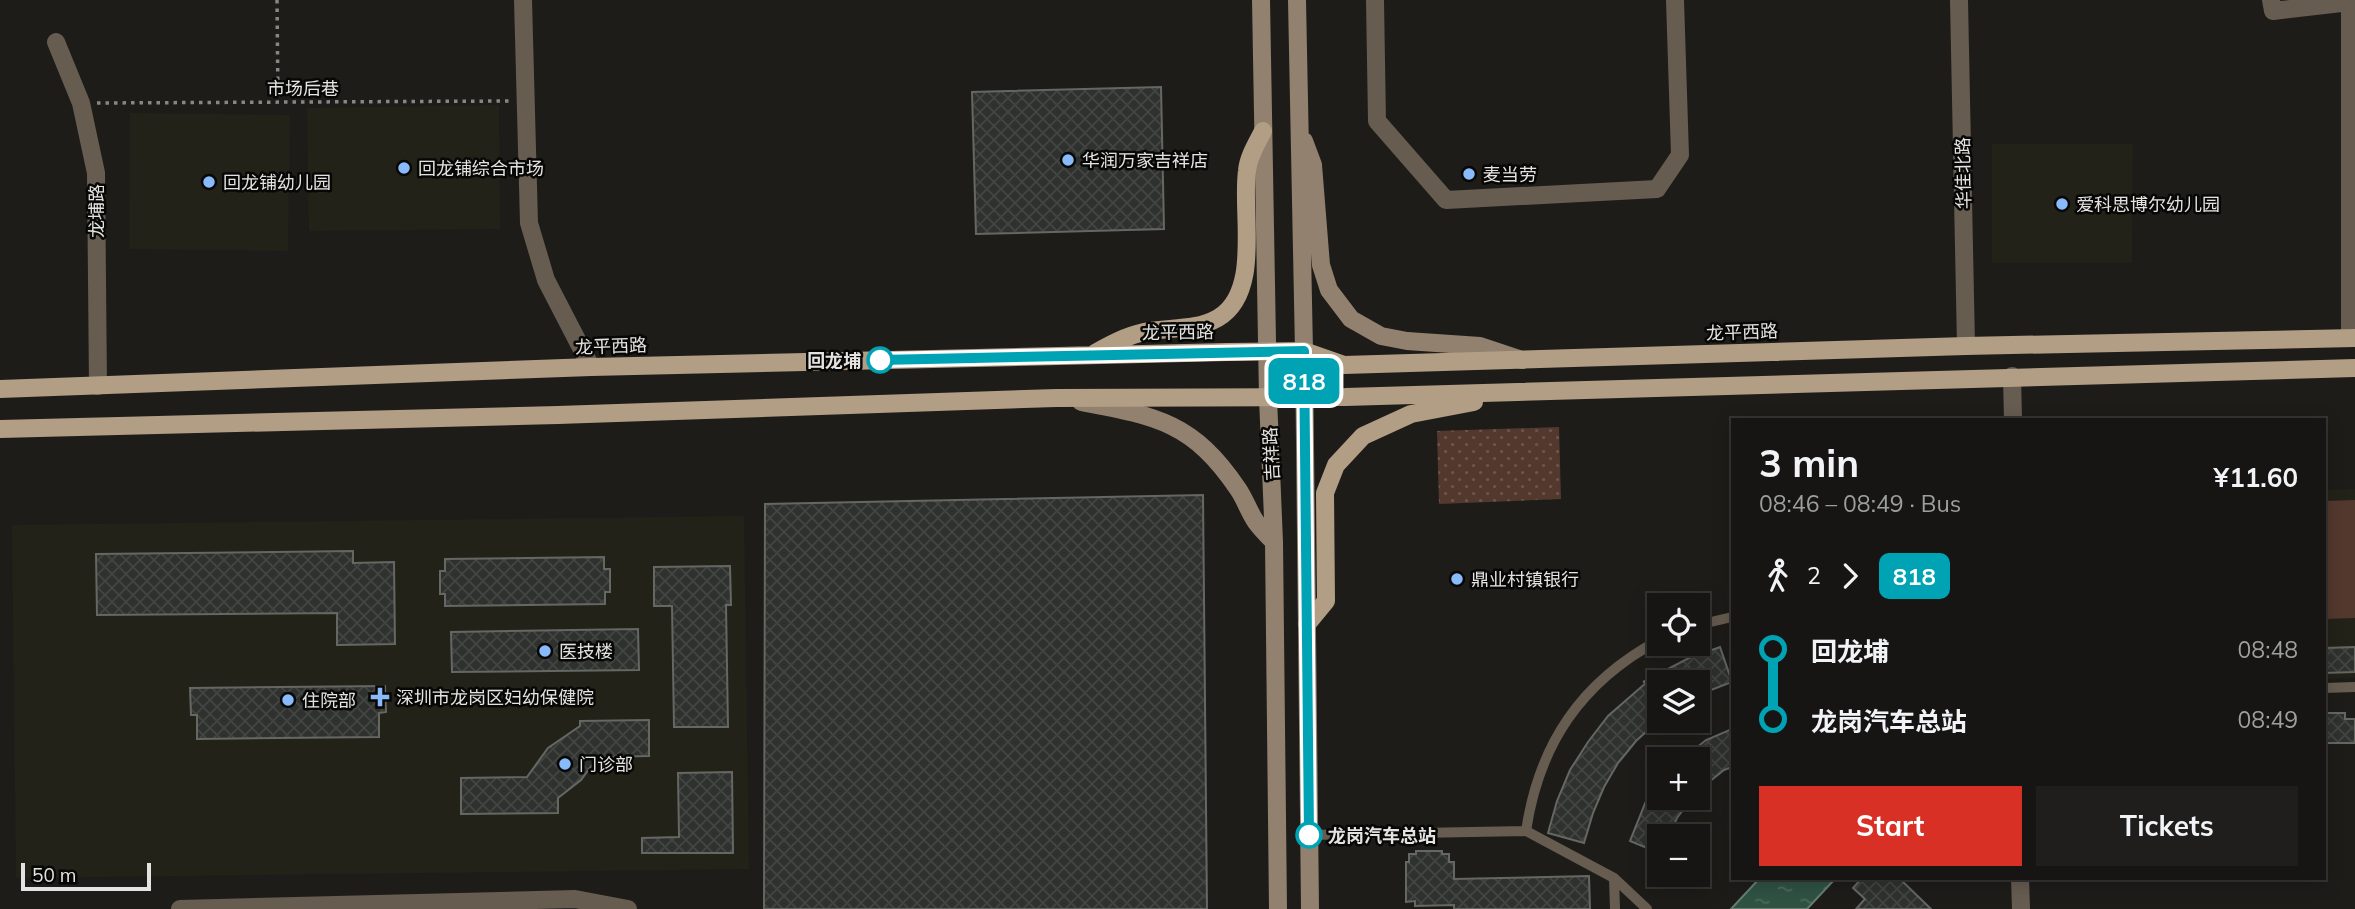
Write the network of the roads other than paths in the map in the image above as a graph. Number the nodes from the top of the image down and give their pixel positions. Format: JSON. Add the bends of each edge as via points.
{"nodes":[{"id":1,"x":523,"y":0,"type":"edge"},
{"id":2,"x":1261,"y":0,"type":"edge"},
{"id":3,"x":1297,"y":0,"type":"edge"},
{"id":4,"x":1375,"y":0,"type":"edge"},
{"id":5,"x":1675,"y":0,"type":"edge"},
{"id":6,"x":1959,"y":0,"type":"edge"},
{"id":7,"x":2272,"y":0,"type":"edge"},
{"id":8,"x":56,"y":42,"type":"dead end"},
{"id":9,"x":1299,"y":129,"type":"junction"},
{"id":10,"x":1263,"y":131,"type":"junction"},
{"id":11,"x":2352,"y":338,"type":"edge"},
{"id":12,"x":1966,"y":346,"type":"junction"},
{"id":13,"x":1304,"y":351,"type":"junction"},
{"id":14,"x":1267,"y":352,"type":"junction"},
{"id":15,"x":1090,"y":355,"type":"junction"},
{"id":16,"x":1522,"y":360,"type":"junction"},
{"id":17,"x":591,"y":367,"type":"junction"},
{"id":18,"x":2355,"y":368,"type":"edge"},
{"id":19,"x":2012,"y":376,"type":"junction"},
{"id":20,"x":98,"y":386,"type":"junction"},
{"id":21,"x":0,"y":389,"type":"edge"},
{"id":22,"x":1530,"y":391,"type":"junction"},
{"id":23,"x":1304,"y":397,"type":"junction"},
{"id":24,"x":1056,"y":398,"type":"junction"},
{"id":25,"x":1268,"y":398,"type":"junction"},
{"id":26,"x":2013,"y":418,"type":"edge"},
{"id":27,"x":0,"y":429,"type":"edge"},
{"id":28,"x":1274,"y":542,"type":"junction"},
{"id":29,"x":1731,"y":617,"type":"edge"},
{"id":30,"x":1710,"y":622,"type":"edge"},
{"id":31,"x":1307,"y":624,"type":"junction"},
{"id":32,"x":1647,"y":647,"type":"edge"},
{"id":33,"x":2355,"y":687,"type":"edge"},
{"id":34,"x":2326,"y":688,"type":"edge"},
{"id":35,"x":1526,"y":831,"type":"junction"},
{"id":36,"x":1309,"y":835,"type":"junction"},
{"id":37,"x":1614,"y":878,"type":"junction"},
{"id":38,"x":2020,"y":880,"type":"edge"},
{"id":39,"x":180,"y":909,"type":"edge"},
{"id":40,"x":628,"y":909,"type":"edge"},
{"id":41,"x":1278,"y":909,"type":"edge"},
{"id":42,"x":1310,"y":909,"type":"edge"},
{"id":43,"x":1615,"y":909,"type":"edge"},
{"id":44,"x":1647,"y":909,"type":"edge"},
{"id":45,"x":2021,"y":909,"type":"edge"}],
"edges":[{"from":1,"to":17,"type":"street","via":[[529,223],[546,280]]},
{"from":2,"to":10,"type":"main road","name":"吉祥路"},
{"from":3,"to":9,"type":"main road","name":"吉祥路"},
{"from":4,"to":5,"type":"street","via":[[1377,121],[1446,200],[1657,189],[1681,155]]},
{"from":6,"to":12,"type":"street","name":"华佳北路"},
{"from":7,"to":11,"type":"street","via":[[2273,11],[2350,2]]},
{"from":8,"to":20,"type":"street","name":"龙埔路","via":[[81,103],[96,173]]},
{"from":9,"to":13,"type":"main road","name":"吉祥路"},
{"from":9,"to":16,"type":"main road","via":[[1313,165],[1321,265],[1329,290],[1350,319],[1381,336],[1480,346]]},
{"from":10,"to":14,"type":"main road","name":"吉祥路"},
{"from":10,"to":15,"type":"main road","via":[[1247,168],[1247,264],[1233,302],[1219,318],[1186,329],[1119,339]]},
{"from":11,"to":12,"type":"main road","name":"龙平西路"},
{"from":12,"to":16,"type":"main road","name":"龙平西路"},
{"from":13,"to":14,"type":"main road","name":"龙平西路"},
{"from":13,"to":16,"type":"main road","name":"龙平西路","via":[[1344,365]]},
{"from":13,"to":23,"type":"main road","name":"吉祥路"},
{"from":14,"to":15,"type":"main road","name":"龙平西路"},
{"from":14,"to":25,"type":"main road","name":"吉祥路"},
{"from":15,"to":17,"type":"main road","name":"龙平西路"},
{"from":17,"to":20,"type":"main road","name":"龙平西路"},
{"from":18,"to":19,"type":"main road"},
{"from":19,"to":22,"type":"main road"},
{"from":19,"to":26,"type":"street"},
{"from":20,"to":21,"type":"main road","name":"龙平西路"},
{"from":22,"to":23,"type":"main road"},
{"from":22,"to":31,"type":"main road","via":[[1410,414],[1363,436],[1336,465],[1325,493],[1326,601]]},
{"from":23,"to":25,"type":"main road"},
{"from":23,"to":31,"type":"main road","name":"吉祥路"},
{"from":24,"to":25,"type":"main road"},
{"from":24,"to":27,"type":"main road"},
{"from":24,"to":28,"type":"main road","via":[[1149,418],[1187,433],[1213,456],[1256,523]]},
{"from":25,"to":28,"type":"main road","name":"吉祥路"},
{"from":28,"to":41,"type":"main road","name":"吉祥路"},
{"from":29,"to":30,"type":"lane"},
{"from":31,"to":36,"type":"main road","name":"吉祥路"},
{"from":32,"to":35,"type":"lane","via":[[1600,681],[1568,718],[1544,760]]},
{"from":33,"to":34,"type":"lane"},
{"from":35,"to":36,"type":"lane"},
{"from":35,"to":37,"type":"lane"},
{"from":36,"to":42,"type":"main road","name":"吉祥路"},
{"from":37,"to":43,"type":"lane"},
{"from":37,"to":44,"type":"lane"},
{"from":38,"to":45,"type":"street"},
{"from":39,"to":40,"type":"street","via":[[575,899]]}]}
